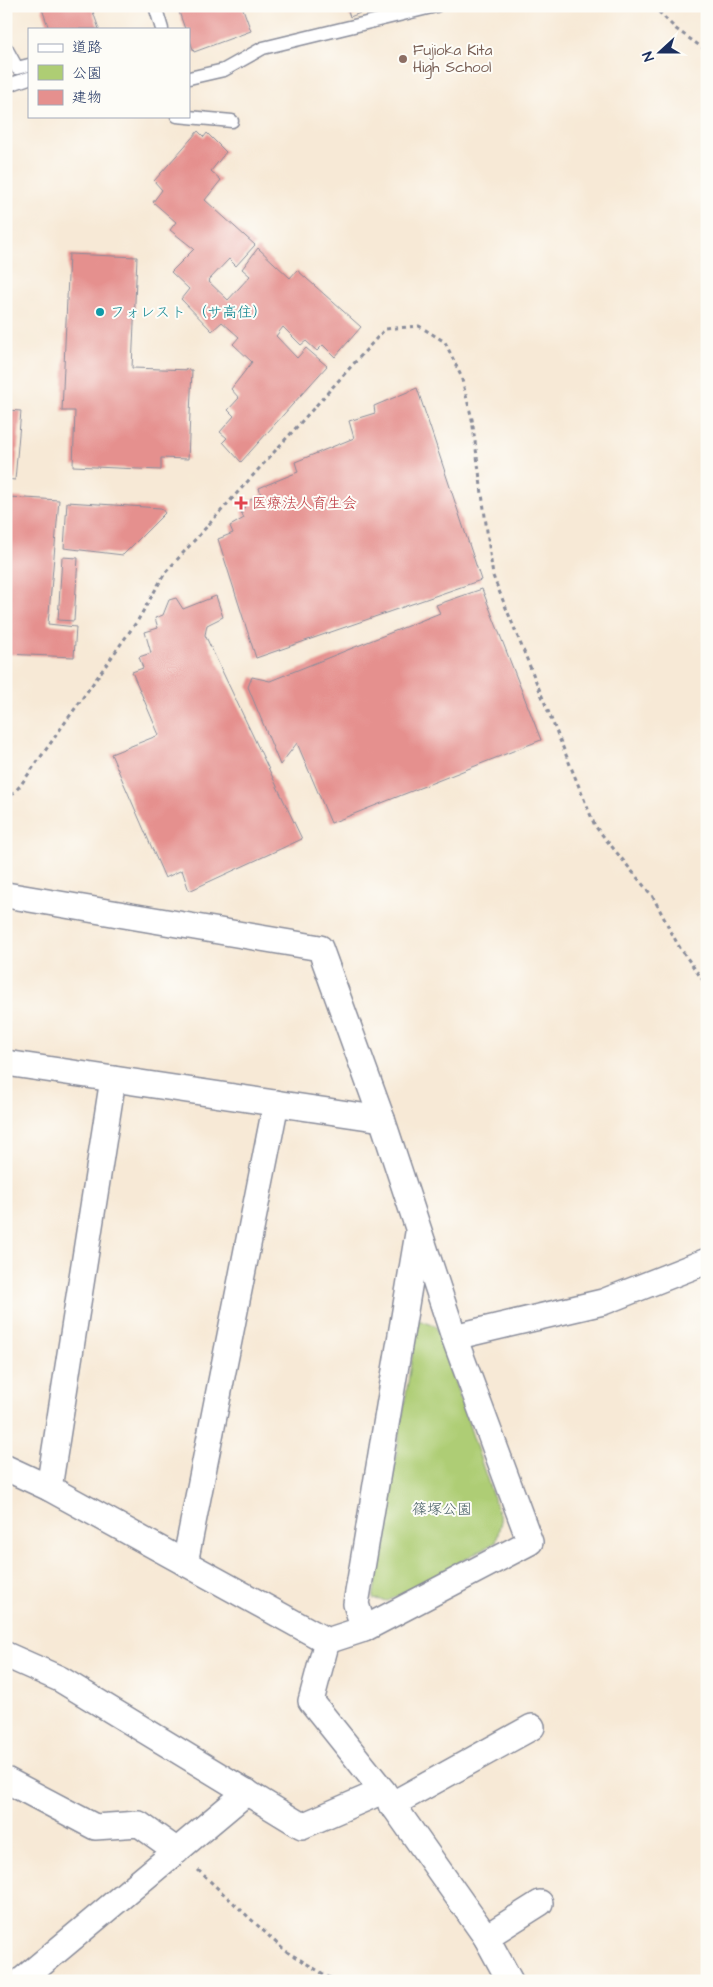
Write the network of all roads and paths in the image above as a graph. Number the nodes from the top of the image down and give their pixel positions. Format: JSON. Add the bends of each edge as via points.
{"nodes":[{"id":1,"x":155,"y":6,"type":"edge"},
{"id":2,"x":436,"y":6,"type":"edge"},
{"id":3,"x":653,"y":6,"type":"edge"},
{"id":4,"x":162,"y":28,"type":"edge"},
{"id":5,"x":6,"y":48,"type":"edge"},
{"id":6,"x":707,"y":51,"type":"edge"},
{"id":7,"x":28,"y":65,"type":"edge"},
{"id":8,"x":28,"y":78,"type":"edge"},
{"id":9,"x":190,"y":78,"type":"edge"},
{"id":10,"x":6,"y":86,"type":"edge"},
{"id":11,"x":190,"y":117,"type":"edge"},
{"id":12,"x":232,"y":121,"type":"dead end"},
{"id":13,"x":6,"y":801,"type":"edge"},
{"id":14,"x":6,"y":894,"type":"edge"},
{"id":15,"x":707,"y":986,"type":"edge"},
{"id":16,"x":6,"y":1063,"type":"edge"},
{"id":17,"x":113,"y":1079,"type":"junction"},
{"id":18,"x":276,"y":1103,"type":"junction"},
{"id":19,"x":382,"y":1119,"type":"junction"},
{"id":20,"x":418,"y":1229,"type":"junction"},
{"id":21,"x":707,"y":1261,"type":"edge"},
{"id":22,"x":454,"y":1337,"type":"junction"},
{"id":23,"x":6,"y":1468,"type":"edge"},
{"id":24,"x":49,"y":1488,"type":"junction"},
{"id":25,"x":185,"y":1563,"type":"junction"},
{"id":26,"x":364,"y":1629,"type":"junction"},
{"id":27,"x":327,"y":1641,"type":"junction"},
{"id":28,"x":6,"y":1655,"type":"edge"},
{"id":29,"x":532,"y":1727,"type":"dead end"},
{"id":30,"x":6,"y":1780,"type":"edge"},
{"id":31,"x":247,"y":1792,"type":"junction"},
{"id":32,"x":387,"y":1798,"type":"junction"},
{"id":33,"x":177,"y":1851,"type":"junction"},
{"id":34,"x":540,"y":1903,"type":"dead end"},
{"id":35,"x":486,"y":1937,"type":"junction"},
{"id":36,"x":21,"y":1981,"type":"edge"},
{"id":37,"x":335,"y":1981,"type":"edge"},
{"id":38,"x":510,"y":1981,"type":"edge"}],
"edges":[{"from":1,"to":4,"type":"lane"},
{"from":2,"to":9,"type":"lane","via":[[263,48],[224,70]]},
{"from":3,"to":6,"type":"path","via":[[676,29]]},
{"from":5,"to":7,"type":"lane","via":[[17,68]]},
{"from":8,"to":10,"type":"lane"},
{"from":11,"to":12,"type":"lane"},
{"from":13,"to":15,"type":"path","via":[[138,620],[165,573],[385,329],[419,326],[445,342],[461,376],[472,419],[493,576],[595,826],[653,898],[678,945]]},
{"from":14,"to":19,"type":"street","via":[[320,948]]},
{"from":16,"to":17,"type":"street"},
{"from":17,"to":18,"type":"street"},
{"from":17,"to":24,"type":"street"},
{"from":18,"to":19,"type":"street"},
{"from":18,"to":25,"type":"street"},
{"from":19,"to":20,"type":"street"},
{"from":20,"to":22,"type":"street"},
{"from":20,"to":26,"type":"street","via":[[356,1604]]},
{"from":21,"to":22,"type":"street","via":[[603,1302]]},
{"from":22,"to":26,"type":"street","via":[[530,1542]]},
{"from":23,"to":24,"type":"street"},
{"from":24,"to":25,"type":"street"},
{"from":25,"to":27,"type":"street"},
{"from":26,"to":27,"type":"street"},
{"from":27,"to":32,"type":"street","via":[[311,1701]]},
{"from":28,"to":31,"type":"street","via":[[60,1679]]},
{"from":29,"to":32,"type":"street"},
{"from":30,"to":33,"type":"street","via":[[95,1828],[139,1824]]},
{"from":31,"to":32,"type":"street","via":[[302,1826]]},
{"from":31,"to":33,"type":"street"},
{"from":32,"to":35,"type":"street"},
{"from":33,"to":36,"type":"street"},
{"from":33,"to":37,"type":"path","via":[[284,1950]]},
{"from":34,"to":35,"type":"street"},
{"from":35,"to":38,"type":"street"}]}
